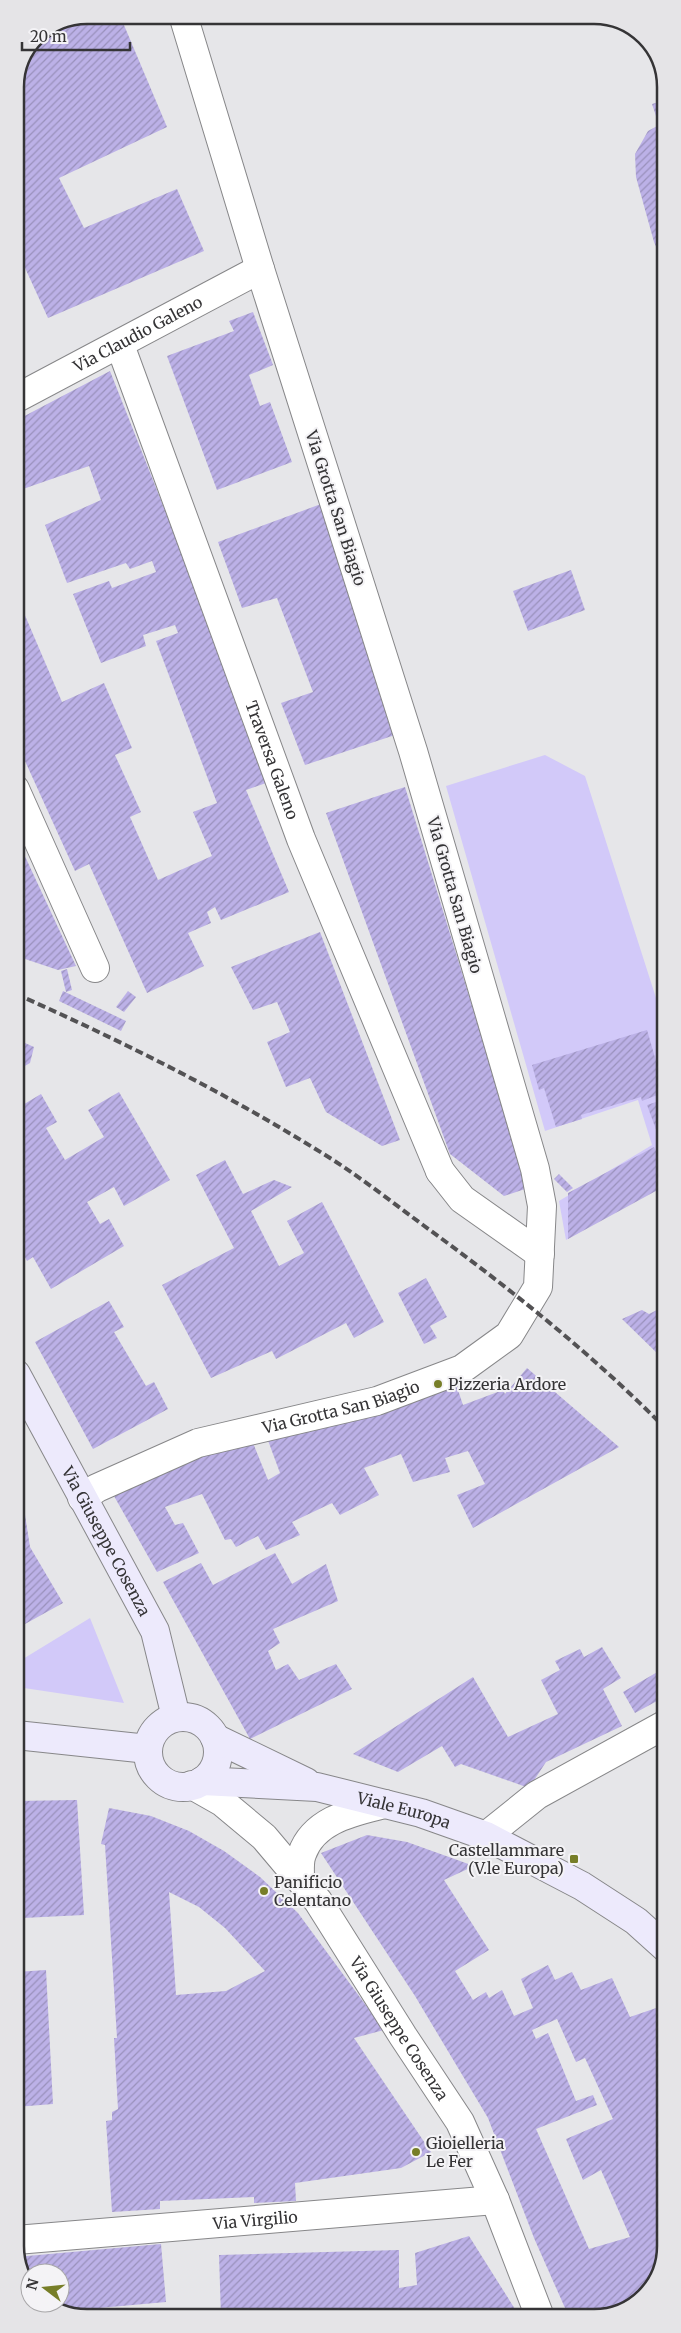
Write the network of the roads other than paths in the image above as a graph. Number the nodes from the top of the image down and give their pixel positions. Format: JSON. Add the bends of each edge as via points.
{"nodes":[{"id":1,"x":185,"y":24,"type":"edge"},
{"id":2,"x":260,"y":270,"type":"junction"},
{"id":3,"x":120,"y":345,"type":"junction"},
{"id":4,"x":24,"y":394,"type":"edge"},
{"id":5,"x":24,"y":806,"type":"edge"},
{"id":6,"x":95,"y":968,"type":"dead end"},
{"id":7,"x":540,"y":1254,"type":"junction"},
{"id":8,"x":24,"y":1389,"type":"edge"},
{"id":9,"x":82,"y":1498,"type":"junction"},
{"id":10,"x":176,"y":1717,"type":"junction"},
{"id":11,"x":657,"y":1729,"type":"edge"},
{"id":12,"x":24,"y":1736,"type":"edge"},
{"id":13,"x":215,"y":1738,"type":"junction"},
{"id":14,"x":148,"y":1749,"type":"junction"},
{"id":15,"x":197,"y":1783,"type":"junction"},
{"id":16,"x":317,"y":1787,"type":"junction"},
{"id":17,"x":386,"y":1804,"type":"junction"},
{"id":18,"x":486,"y":1836,"type":"junction"},
{"id":19,"x":300,"y":1878,"type":"junction"},
{"id":20,"x":657,"y":1940,"type":"edge"},
{"id":21,"x":495,"y":2200,"type":"junction"},
{"id":22,"x":24,"y":2239,"type":"edge"},
{"id":23,"x":537,"y":2309,"type":"edge"}],
"edges":[{"from":1,"to":2,"type":"street","name":"Via Grotta San Biagio"},
{"from":2,"to":3,"type":"street","name":"Via Claudio Galeno"},
{"from":2,"to":7,"type":"street","name":"Via Grotta San Biagio","via":[[413,750],[535,1169],[542,1206]]},
{"from":3,"to":4,"type":"street","name":"Via Claudio Galeno"},
{"from":3,"to":7,"type":"street","name":"Traversa Galeno","via":[[301,839],[440,1170],[462,1199]]},
{"from":5,"to":6,"type":"street"},
{"from":7,"to":9,"type":"street","name":"Via Grotta San Biagio","via":[[538,1287],[510,1335],[462,1369],[377,1401],[198,1443],[97,1488]]},
{"from":8,"to":9,"type":"main road","name":"Via Giuseppe Cosenza"},
{"from":9,"to":10,"type":"main road","name":"Via Giuseppe Cosenza","via":[[155,1631]]},
{"from":10,"to":13,"type":"main road","via":[[199,1721]]},
{"from":10,"to":14,"type":"main road","via":[[157,1729]]},
{"from":11,"to":18,"type":"street","via":[[537,1795]]},
{"from":12,"to":14,"type":"main road"},
{"from":13,"to":15,"type":"main road","via":[[217,1761],[211,1774]]},
{"from":13,"to":16,"type":"main road"},
{"from":14,"to":15,"type":"main road","via":[[150,1760],[161,1779],[181,1787]]},
{"from":15,"to":16,"type":"main road"},
{"from":15,"to":19,"type":"street","name":"Via Giuseppe Cosenza","via":[[264,1836]]},
{"from":16,"to":17,"type":"main road","name":"Viale Europa"},
{"from":17,"to":18,"type":"main road","name":"Viale Europa"},
{"from":17,"to":19,"type":"street","via":[[353,1812],[322,1826],[310,1838],[301,1856]]},
{"from":18,"to":20,"type":"main road","name":"Viale Europa","via":[[582,1886],[636,1921]]},
{"from":19,"to":21,"type":"street","name":"Via Giuseppe Cosenza","via":[[460,2122]]},
{"from":21,"to":22,"type":"street","name":"Via Virgilio"},
{"from":21,"to":23,"type":"street","name":"Via Giuseppe Cosenza"}]}
